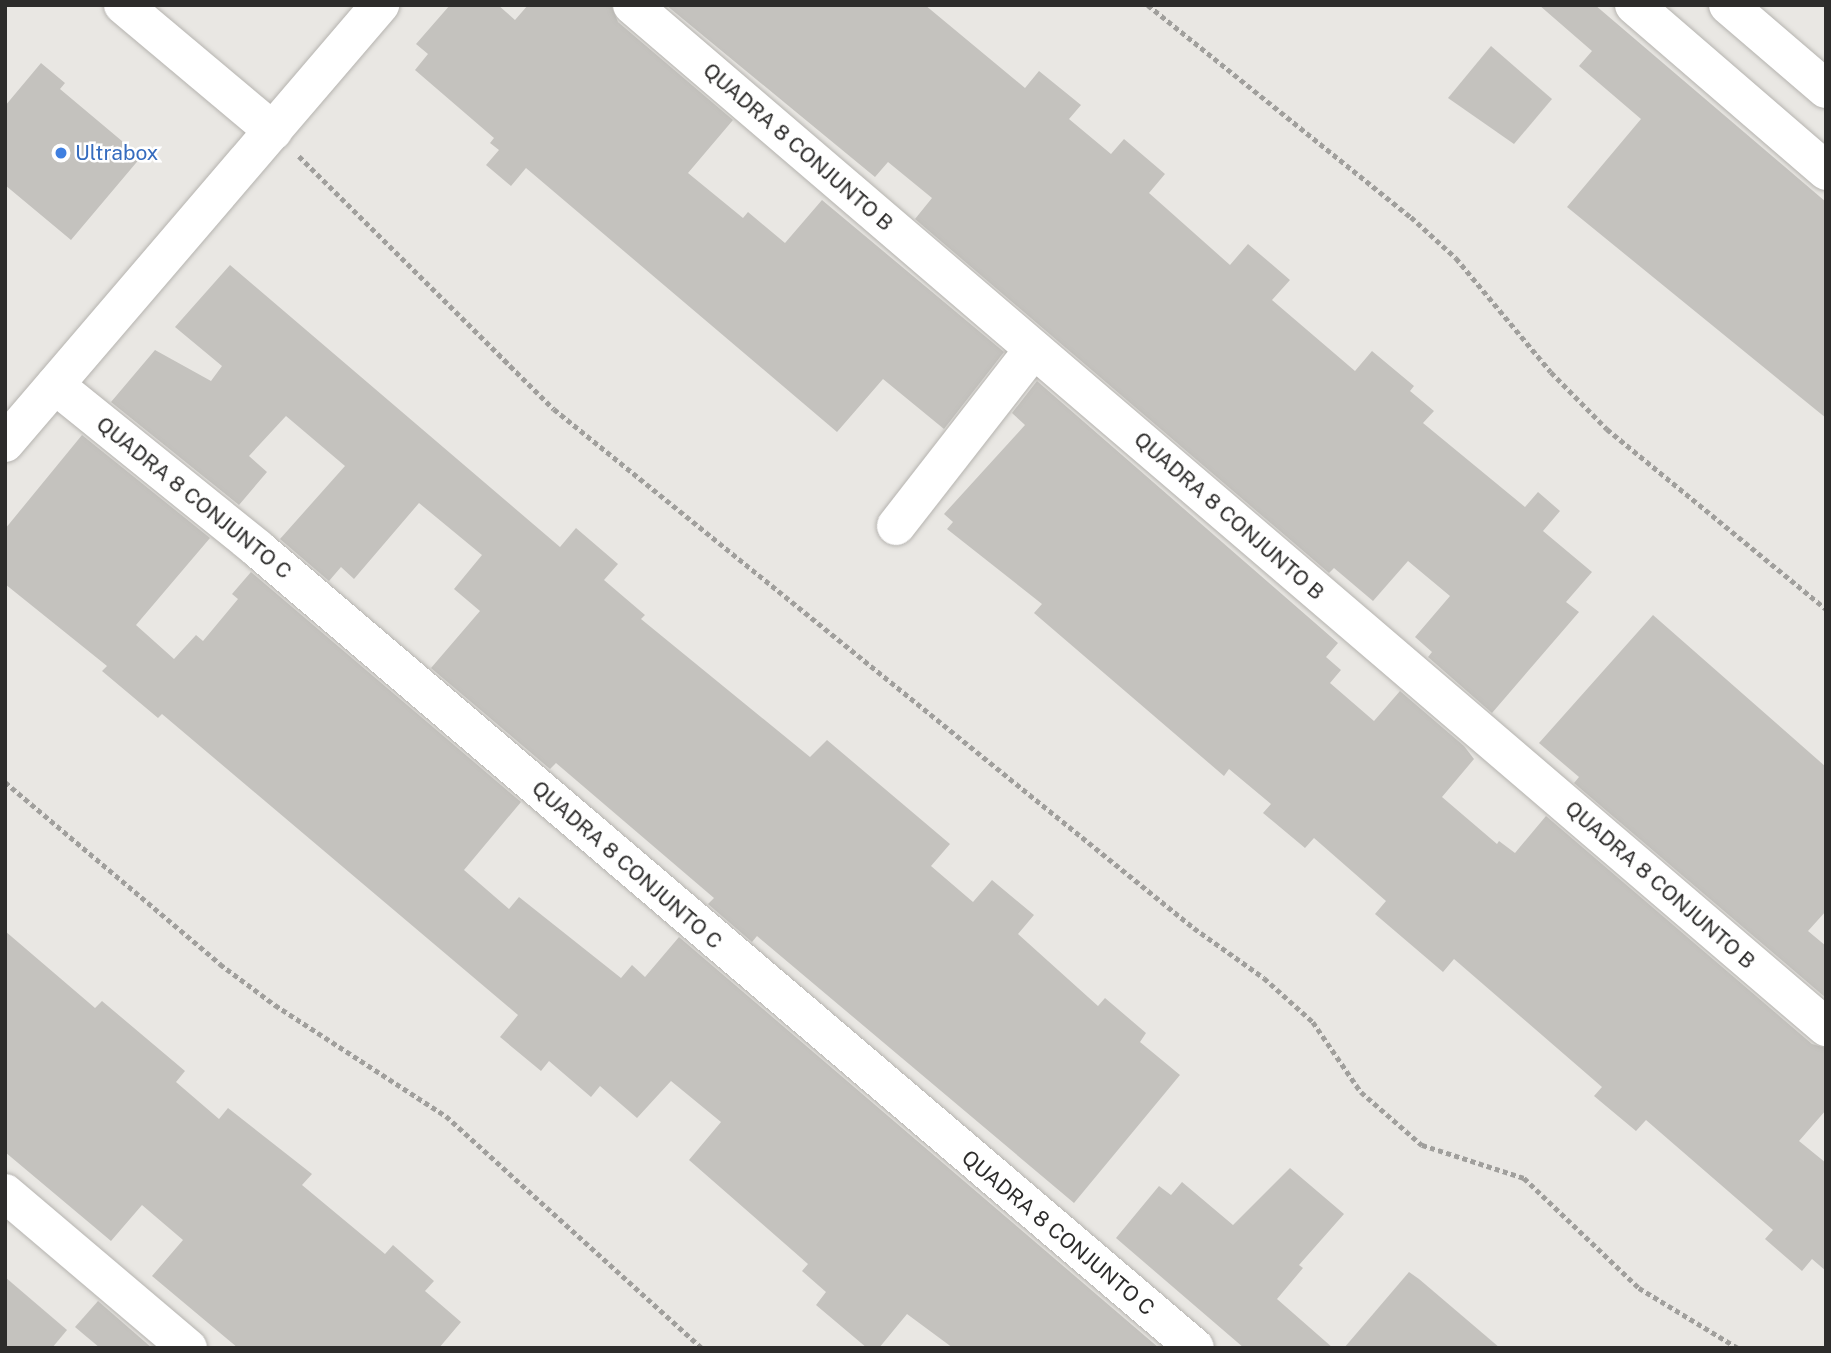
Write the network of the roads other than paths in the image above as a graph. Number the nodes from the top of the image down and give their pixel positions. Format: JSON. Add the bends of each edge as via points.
{"nodes":[{"id":1,"x":123,"y":5,"type":"edge"},
{"id":2,"x":380,"y":5,"type":"edge"},
{"id":3,"x":632,"y":5,"type":"edge"},
{"id":4,"x":1634,"y":5,"type":"edge"},
{"id":5,"x":1728,"y":5,"type":"edge"},
{"id":6,"x":1826,"y":89,"type":"edge"},
{"id":7,"x":273,"y":131,"type":"junction"},
{"id":8,"x":1826,"y":171,"type":"edge"},
{"id":9,"x":1034,"y":349,"type":"junction"},
{"id":10,"x":55,"y":385,"type":"junction"},
{"id":11,"x":5,"y":443,"type":"edge"},
{"id":12,"x":896,"y":526,"type":"dead end"},
{"id":13,"x":1826,"y":1027,"type":"edge"},
{"id":14,"x":5,"y":1193,"type":"edge"},
{"id":15,"x":188,"y":1348,"type":"edge"},
{"id":16,"x":1195,"y":1348,"type":"edge"}],
"edges":[{"from":1,"to":7,"type":"street"},
{"from":2,"to":7,"type":"street"},
{"from":3,"to":9,"type":"street","name":"QUADRA 8 CONJUNTO B"},
{"from":4,"to":8,"type":"street"},
{"from":5,"to":6,"type":"street"},
{"from":7,"to":10,"type":"street"},
{"from":9,"to":12,"type":"street"},
{"from":9,"to":13,"type":"street","name":"QUADRA 8 CONJUNTO B"},
{"from":10,"to":11,"type":"street"},
{"from":10,"to":16,"type":"street","name":"QUADRA 8 CONJUNTO C","via":[[258,549]]},
{"from":14,"to":15,"type":"street"}]}
